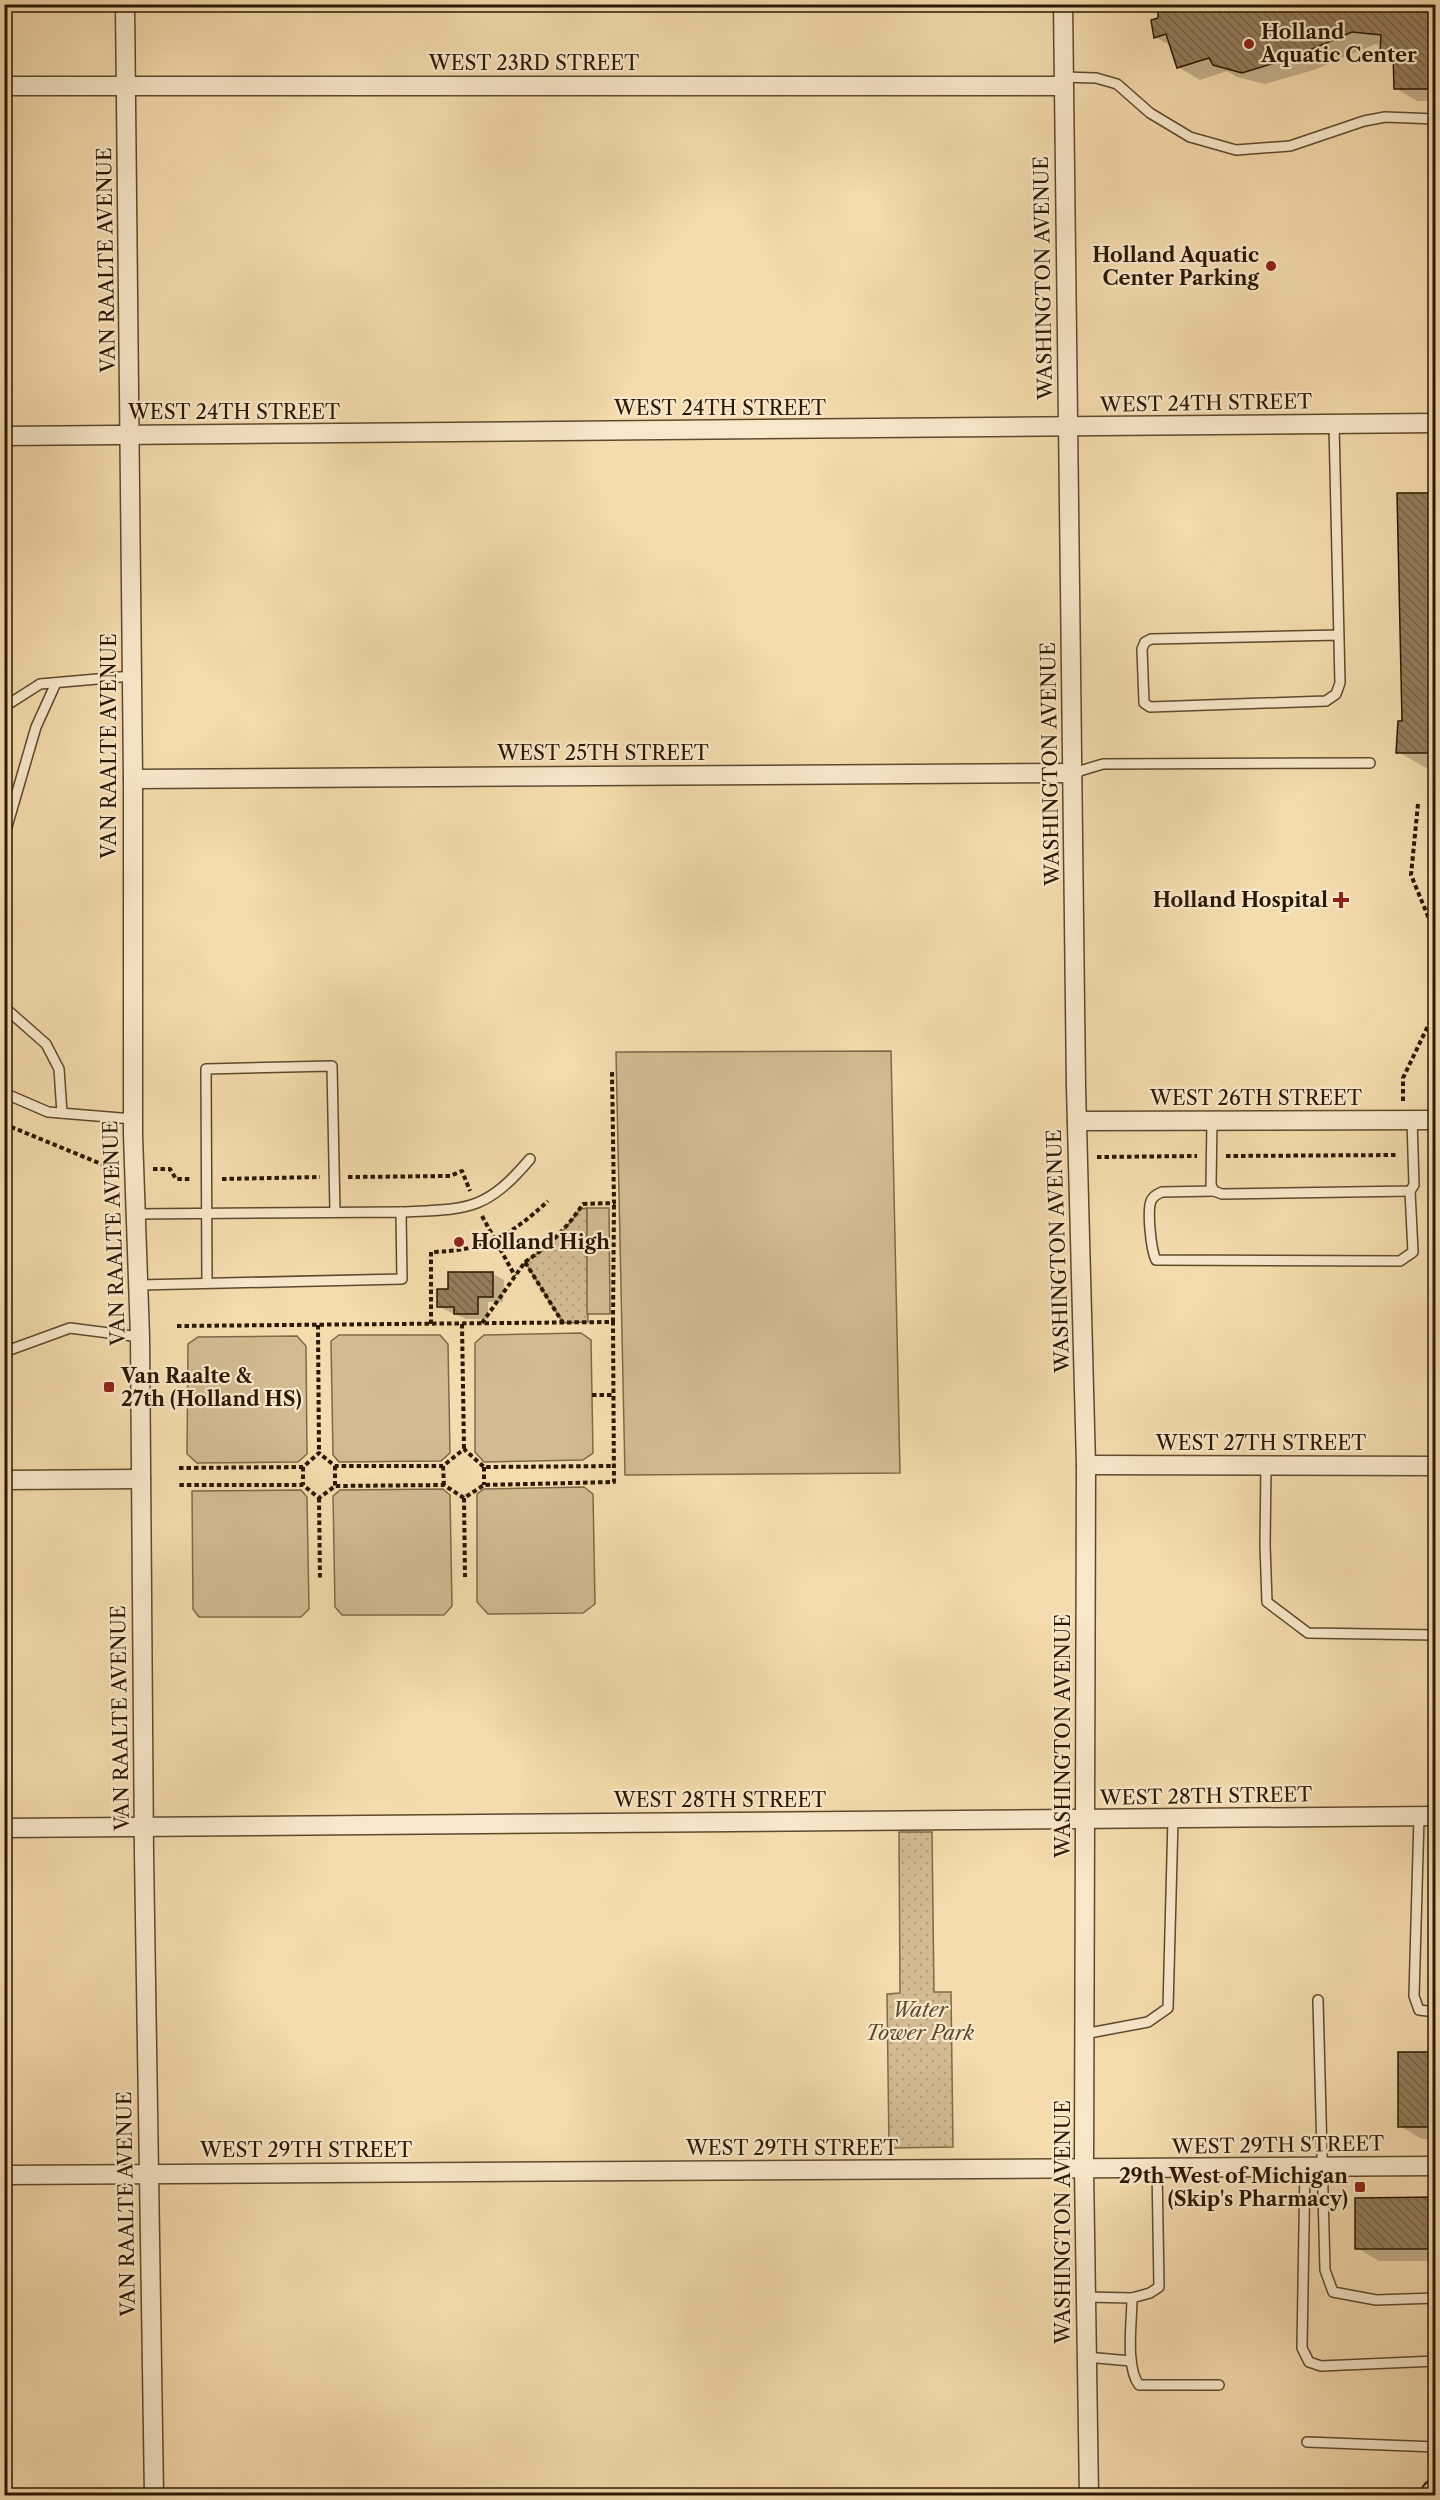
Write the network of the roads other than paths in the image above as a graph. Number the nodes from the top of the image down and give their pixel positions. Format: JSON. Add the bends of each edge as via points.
{"nodes":[{"id":1,"x":125,"y":4,"type":"edge"},
{"id":2,"x":1063,"y":4,"type":"edge"},
{"id":3,"x":1063,"y":82,"type":"junction"},
{"id":4,"x":126,"y":85,"type":"junction"},
{"id":5,"x":4,"y":86,"type":"edge"},
{"id":6,"x":1436,"y":118,"type":"edge"},
{"id":7,"x":1436,"y":423,"type":"edge"},
{"id":8,"x":1334,"y":424,"type":"junction"},
{"id":9,"x":1068,"y":428,"type":"junction"},
{"id":10,"x":130,"y":435,"type":"junction"},
{"id":11,"x":4,"y":436,"type":"edge"},
{"id":12,"x":1339,"y":635,"type":"junction"},
{"id":13,"x":132,"y":676,"type":"junction"},
{"id":14,"x":56,"y":682,"type":"junction"},
{"id":15,"x":4,"y":707,"type":"edge"},
{"id":16,"x":1370,"y":763,"type":"dead end"},
{"id":17,"x":1073,"y":772,"type":"junction"},
{"id":18,"x":133,"y":779,"type":"junction"},
{"id":19,"x":4,"y":837,"type":"edge"},
{"id":20,"x":4,"y":1007,"type":"edge"},
{"id":21,"x":4,"y":1093,"type":"edge"},
{"id":22,"x":62,"y":1113,"type":"junction"},
{"id":23,"x":133,"y":1119,"type":"junction"},
{"id":24,"x":1077,"y":1120,"type":"junction"},
{"id":25,"x":1212,"y":1120,"type":"junction"},
{"id":26,"x":1408,"y":1120,"type":"junction"},
{"id":27,"x":1436,"y":1120,"type":"edge"},
{"id":28,"x":530,"y":1159,"type":"dead end"},
{"id":29,"x":1214,"y":1191,"type":"junction"},
{"id":30,"x":1410,"y":1191,"type":"junction"},
{"id":31,"x":335,"y":1212,"type":"junction"},
{"id":32,"x":401,"y":1212,"type":"junction"},
{"id":33,"x":136,"y":1214,"type":"junction"},
{"id":34,"x":206,"y":1214,"type":"junction"},
{"id":35,"x":207,"y":1282,"type":"junction"},
{"id":36,"x":139,"y":1285,"type":"junction"},
{"id":37,"x":140,"y":1337,"type":"junction"},
{"id":38,"x":4,"y":1352,"type":"edge"},
{"id":39,"x":1086,"y":1465,"type":"junction"},
{"id":40,"x":1436,"y":1466,"type":"edge"},
{"id":41,"x":1266,"y":1467,"type":"junction"},
{"id":42,"x":141,"y":1479,"type":"junction"},
{"id":43,"x":4,"y":1480,"type":"edge"},
{"id":44,"x":1436,"y":1635,"type":"edge"},
{"id":45,"x":1427,"y":1817,"type":"edge"},
{"id":46,"x":1173,"y":1819,"type":"junction"},
{"id":47,"x":1085,"y":1820,"type":"junction"},
{"id":48,"x":144,"y":1827,"type":"junction"},
{"id":49,"x":4,"y":1828,"type":"edge"},
{"id":50,"x":1318,"y":2000,"type":"dead end"},
{"id":51,"x":1436,"y":2012,"type":"edge"},
{"id":52,"x":1084,"y":2034,"type":"junction"},
{"id":53,"x":1436,"y":2166,"type":"edge"},
{"id":54,"x":1314,"y":2167,"type":"junction"},
{"id":55,"x":1157,"y":2168,"type":"junction"},
{"id":56,"x":1084,"y":2169,"type":"junction"},
{"id":57,"x":148,"y":2173,"type":"junction"},
{"id":58,"x":4,"y":2175,"type":"edge"},
{"id":59,"x":1086,"y":2297,"type":"junction"},
{"id":60,"x":1132,"y":2298,"type":"junction"},
{"id":61,"x":1436,"y":2298,"type":"edge"},
{"id":62,"x":1086,"y":2357,"type":"junction"},
{"id":63,"x":1131,"y":2361,"type":"junction"},
{"id":64,"x":1436,"y":2361,"type":"edge"},
{"id":65,"x":1219,"y":2385,"type":"dead end"},
{"id":66,"x":1307,"y":2442,"type":"dead end"},
{"id":67,"x":1436,"y":2447,"type":"edge"},
{"id":68,"x":154,"y":2496,"type":"edge"},
{"id":69,"x":1089,"y":2496,"type":"edge"}],
"edges":[{"from":1,"to":4,"type":"street","name":"VAN RAALTE AVENUE"},
{"from":2,"to":3,"type":"street","name":"WASHINGTON AVENUE"},
{"from":3,"to":4,"type":"street","name":"WEST 23RD STREET"},
{"from":3,"to":6,"type":"lane","via":[[1096,78],[1117,84],[1150,113],[1190,137],[1236,150],[1290,146],[1385,117]]},
{"from":3,"to":9,"type":"street","name":"WASHINGTON AVENUE"},
{"from":4,"to":5,"type":"street","name":"WEST 23RD STREET"},
{"from":4,"to":10,"type":"street","name":"VAN RAALTE AVENUE"},
{"from":7,"to":8,"type":"street","name":"WEST 24TH STREET"},
{"from":8,"to":9,"type":"street","name":"WEST 24TH STREET"},
{"from":8,"to":12,"type":"lane"},
{"from":9,"to":10,"type":"street","name":"WEST 24TH STREET"},
{"from":9,"to":17,"type":"street","name":"WASHINGTON AVENUE"},
{"from":10,"to":11,"type":"street","name":"WEST 24TH STREET"},
{"from":10,"to":13,"type":"street","name":"VAN RAALTE AVENUE"},
{"from":12,"to":12,"type":"lane","via":[[1340,682],[1336,694],[1326,701],[1150,707],[1144,703],[1142,649],[1151,639]]},
{"from":13,"to":14,"type":"lane"},
{"from":13,"to":18,"type":"street","name":"VAN RAALTE AVENUE"},
{"from":14,"to":15,"type":"lane","via":[[40,684]]},
{"from":14,"to":19,"type":"lane","via":[[36,727]]},
{"from":16,"to":17,"type":"lane","via":[[1103,764]]},
{"from":17,"to":18,"type":"street","name":"WEST 25TH STREET"},
{"from":17,"to":24,"type":"street","name":"WASHINGTON AVENUE"},
{"from":18,"to":23,"type":"street","name":"VAN RAALTE AVENUE"},
{"from":20,"to":22,"type":"lane","via":[[46,1044],[59,1069]]},
{"from":21,"to":22,"type":"lane","via":[[48,1112]]},
{"from":22,"to":23,"type":"lane"},
{"from":23,"to":33,"type":"street","name":"VAN RAALTE AVENUE"},
{"from":24,"to":25,"type":"street","name":"WEST 26TH STREET"},
{"from":24,"to":39,"type":"street","name":"WASHINGTON AVENUE"},
{"from":25,"to":26,"type":"street","name":"WEST 26TH STREET"},
{"from":25,"to":29,"type":"lane","via":[[1210,1185]]},
{"from":26,"to":27,"type":"street","name":"WEST 26TH STREET"},
{"from":26,"to":30,"type":"lane","via":[[1414,1185]]},
{"from":28,"to":32,"type":"lane","via":[[498,1191],[476,1205]]},
{"from":29,"to":30,"type":"lane"},
{"from":29,"to":30,"type":"lane","via":[[1155,1195],[1150,1202],[1152,1252],[1156,1260],[1400,1261],[1413,1252]]},
{"from":31,"to":32,"type":"lane"},
{"from":31,"to":34,"type":"lane"},
{"from":31,"to":34,"type":"lane","via":[[332,1066],[320,1066],[206,1069]]},
{"from":32,"to":35,"type":"lane","via":[[402,1279]]},
{"from":33,"to":34,"type":"lane"},
{"from":33,"to":36,"type":"street","name":"VAN RAALTE AVENUE"},
{"from":34,"to":35,"type":"lane"},
{"from":35,"to":36,"type":"lane"},
{"from":36,"to":37,"type":"street","name":"VAN RAALTE AVENUE"},
{"from":37,"to":38,"type":"lane","via":[[70,1328]]},
{"from":37,"to":42,"type":"street","name":"VAN RAALTE AVENUE"},
{"from":39,"to":41,"type":"street","name":"WEST 27TH STREET"},
{"from":39,"to":47,"type":"street","name":"WASHINGTON AVENUE"},
{"from":40,"to":41,"type":"street","name":"WEST 27TH STREET"},
{"from":41,"to":44,"type":"lane","via":[[1267,1602],[1308,1633]]},
{"from":42,"to":43,"type":"street"},
{"from":42,"to":48,"type":"street","name":"VAN RAALTE AVENUE"},
{"from":45,"to":46,"type":"street","name":"WEST 28TH STREET"},
{"from":45,"to":51,"type":"lane","via":[[1414,1996],[1419,2010]]},
{"from":46,"to":47,"type":"street","name":"WEST 28TH STREET"},
{"from":46,"to":52,"type":"lane","via":[[1168,2008],[1148,2022]]},
{"from":47,"to":48,"type":"street","name":"WEST 28TH STREET"},
{"from":47,"to":52,"type":"street","name":"WASHINGTON AVENUE"},
{"from":48,"to":49,"type":"street","name":"WEST 28TH STREET"},
{"from":48,"to":57,"type":"street","name":"VAN RAALTE AVENUE"},
{"from":50,"to":54,"type":"lane"},
{"from":52,"to":56,"type":"street","name":"WASHINGTON AVENUE"},
{"from":53,"to":54,"type":"street","name":"WEST 29TH STREET"},
{"from":54,"to":55,"type":"street","name":"WEST 29TH STREET"},
{"from":54,"to":61,"type":"lane","via":[[1325,2270],[1333,2292],[1376,2300]]},
{"from":54,"to":64,"type":"lane","via":[[1302,2348],[1309,2362],[1321,2366]]},
{"from":55,"to":56,"type":"street","name":"WEST 29TH STREET"},
{"from":55,"to":60,"type":"lane","via":[[1159,2287]]},
{"from":56,"to":57,"type":"street","name":"WEST 29TH STREET"},
{"from":56,"to":59,"type":"street","name":"WASHINGTON AVENUE"},
{"from":57,"to":58,"type":"street","name":"WEST 29TH STREET"},
{"from":57,"to":68,"type":"street","name":"VAN RAALTE AVENUE"},
{"from":59,"to":60,"type":"lane"},
{"from":59,"to":62,"type":"street","name":"WASHINGTON AVENUE"},
{"from":60,"to":63,"type":"lane"},
{"from":62,"to":63,"type":"lane"},
{"from":62,"to":69,"type":"street","name":"WASHINGTON AVENUE"},
{"from":63,"to":65,"type":"lane","via":[[1133,2378],[1139,2385]]},
{"from":66,"to":67,"type":"lane"}]}
